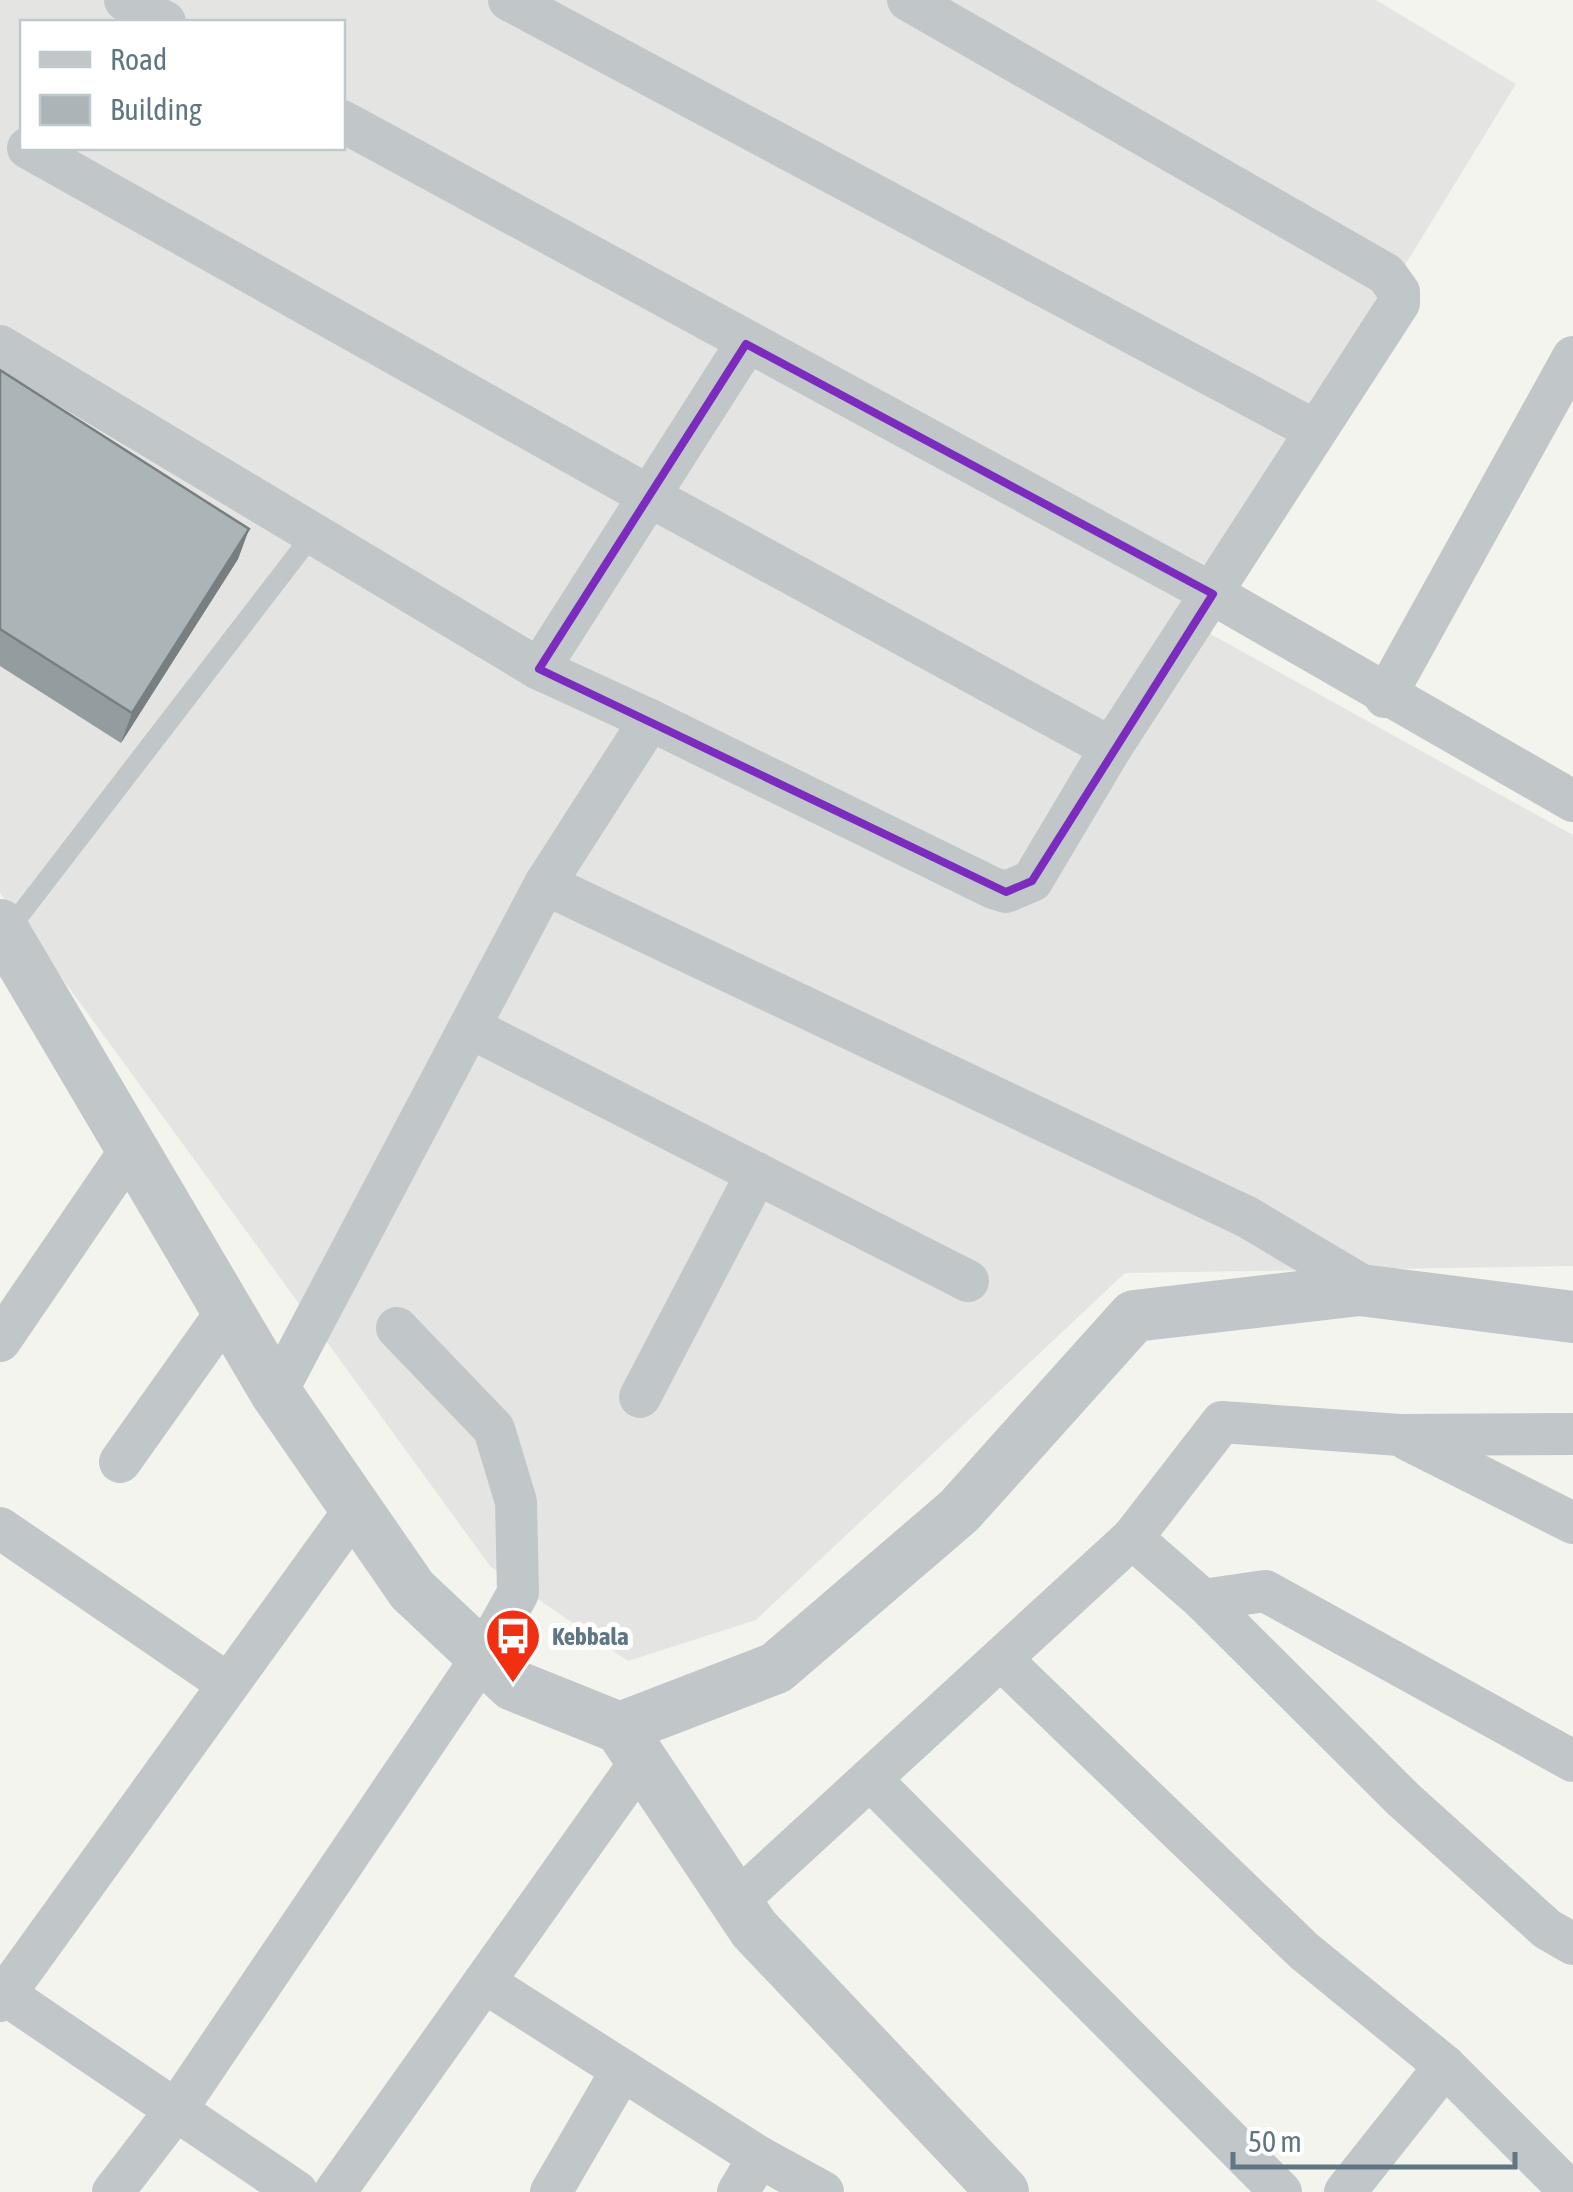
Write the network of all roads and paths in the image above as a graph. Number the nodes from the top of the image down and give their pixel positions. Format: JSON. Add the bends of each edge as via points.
{"nodes":[{"id":1,"x":125,"y":0,"type":"edge"},
{"id":2,"x":509,"y":0,"type":"edge"},
{"id":3,"x":908,"y":0,"type":"edge"},
{"id":4,"x":162,"y":20,"type":"edge"},
{"id":5,"x":345,"y":122,"type":"edge"},
{"id":6,"x":33,"y":150,"type":"edge"},
{"id":7,"x":746,"y":344,"type":"junction"},
{"id":8,"x":0,"y":346,"type":"edge"},
{"id":9,"x":1573,"y":357,"type":"edge"},
{"id":10,"x":1314,"y":430,"type":"junction"},
{"id":11,"x":650,"y":496,"type":"junction"},
{"id":12,"x":313,"y":534,"type":"junction"},
{"id":13,"x":1213,"y":594,"type":"junction"},
{"id":14,"x":539,"y":670,"type":"junction"},
{"id":15,"x":1386,"y":697,"type":"junction"},
{"id":16,"x":650,"y":720,"type":"junction"},
{"id":17,"x":1112,"y":748,"type":"junction"},
{"id":18,"x":1570,"y":793,"type":"edge"},
{"id":19,"x":545,"y":884,"type":"junction"},
{"id":20,"x":3,"y":929,"type":"edge"},
{"id":21,"x":471,"y":1028,"type":"junction"},
{"id":22,"x":133,"y":1146,"type":"junction"},
{"id":23,"x":756,"y":1173,"type":"junction"},
{"id":24,"x":968,"y":1281,"type":"dead end"},
{"id":25,"x":1373,"y":1292,"type":"junction"},
{"id":26,"x":228,"y":1310,"type":"junction"},
{"id":27,"x":1573,"y":1317,"type":"edge"},
{"id":28,"x":397,"y":1328,"type":"dead end"},
{"id":29,"x":0,"y":1340,"type":"edge"},
{"id":30,"x":276,"y":1392,"type":"junction"},
{"id":31,"x":640,"y":1397,"type":"dead end"},
{"id":32,"x":1573,"y":1434,"type":"edge"},
{"id":33,"x":1398,"y":1435,"type":"junction"},
{"id":34,"x":120,"y":1462,"type":"dead end"},
{"id":35,"x":356,"y":1508,"type":"junction"},
{"id":36,"x":1573,"y":1523,"type":"edge"},
{"id":37,"x":0,"y":1528,"type":"edge"},
{"id":38,"x":1132,"y":1538,"type":"junction"},
{"id":39,"x":1203,"y":1600,"type":"junction"},
{"id":40,"x":483,"y":1656,"type":"junction"},
{"id":41,"x":1001,"y":1659,"type":"junction"},
{"id":42,"x":228,"y":1684,"type":"junction"},
{"id":43,"x":630,"y":1745,"type":"junction"},
{"id":44,"x":1573,"y":1761,"type":"edge"},
{"id":45,"x":870,"y":1779,"type":"junction"},
{"id":46,"x":736,"y":1902,"type":"junction"},
{"id":47,"x":1573,"y":1944,"type":"edge"},
{"id":48,"x":484,"y":1982,"type":"junction"},
{"id":49,"x":2,"y":1995,"type":"edge"},
{"id":50,"x":1445,"y":2066,"type":"junction"},
{"id":51,"x":622,"y":2070,"type":"junction"},
{"id":52,"x":176,"y":2110,"type":"junction"},
{"id":53,"x":748,"y":2175,"type":"edge"},
{"id":54,"x":996,"y":2190,"type":"edge"},
{"id":55,"x":113,"y":2192,"type":"edge"},
{"id":56,"x":296,"y":2192,"type":"edge"},
{"id":57,"x":335,"y":2192,"type":"edge"},
{"id":58,"x":551,"y":2192,"type":"edge"},
{"id":59,"x":823,"y":2192,"type":"edge"},
{"id":60,"x":1282,"y":2192,"type":"edge"},
{"id":61,"x":1345,"y":2192,"type":"edge"},
{"id":62,"x":1570,"y":2192,"type":"edge"}],
"edges":[{"from":1,"to":4,"type":"street"},
{"from":2,"to":10,"type":"street"},
{"from":3,"to":10,"type":"street","via":[[1395,283],[1399,303]]},
{"from":5,"to":7,"type":"street"},
{"from":6,"to":11,"type":"street"},
{"from":7,"to":11,"type":"street"},
{"from":7,"to":13,"type":"street"},
{"from":8,"to":12,"type":"street"},
{"from":9,"to":15,"type":"street"},
{"from":10,"to":13,"type":"street"},
{"from":11,"to":14,"type":"street"},
{"from":11,"to":17,"type":"street"},
{"from":12,"to":14,"type":"street"},
{"from":12,"to":20,"type":"lane"},
{"from":13,"to":15,"type":"street"},
{"from":13,"to":17,"type":"street"},
{"from":14,"to":16,"type":"street"},
{"from":15,"to":18,"type":"street"},
{"from":16,"to":17,"type":"street","via":[[1006,892],[1032,880]]},
{"from":16,"to":19,"type":"street"},
{"from":19,"to":21,"type":"street"},
{"from":19,"to":25,"type":"street","via":[[1247,1217]]},
{"from":20,"to":22,"type":"street"},
{"from":21,"to":23,"type":"street"},
{"from":21,"to":30,"type":"street"},
{"from":22,"to":26,"type":"street"},
{"from":22,"to":29,"type":"street"},
{"from":23,"to":24,"type":"street"},
{"from":23,"to":31,"type":"street"},
{"from":25,"to":27,"type":"street"},
{"from":25,"to":43,"type":"street","via":[[1134,1316],[959,1511],[776,1668]]},
{"from":26,"to":30,"type":"street"},
{"from":26,"to":34,"type":"street"},
{"from":28,"to":40,"type":"street","via":[[494,1429],[516,1502],[518,1593]]},
{"from":30,"to":35,"type":"street"},
{"from":32,"to":33,"type":"street"},
{"from":33,"to":36,"type":"street"},
{"from":33,"to":38,"type":"street","via":[[1222,1422]]},
{"from":35,"to":40,"type":"street","via":[[412,1590]]},
{"from":35,"to":42,"type":"street"},
{"from":37,"to":42,"type":"street"},
{"from":38,"to":39,"type":"street"},
{"from":38,"to":41,"type":"street"},
{"from":39,"to":44,"type":"street","via":[[1265,1592]]},
{"from":39,"to":47,"type":"street","via":[[1404,1800],[1547,1929]]},
{"from":40,"to":43,"type":"street","via":[[513,1684]]},
{"from":40,"to":52,"type":"street"},
{"from":41,"to":45,"type":"street"},
{"from":41,"to":50,"type":"street","via":[[1304,1951]]},
{"from":42,"to":49,"type":"street"},
{"from":43,"to":46,"type":"street"},
{"from":43,"to":48,"type":"street"},
{"from":45,"to":46,"type":"street"},
{"from":45,"to":60,"type":"street"},
{"from":46,"to":54,"type":"street"},
{"from":48,"to":51,"type":"street"},
{"from":48,"to":57,"type":"street"},
{"from":49,"to":52,"type":"street"},
{"from":50,"to":61,"type":"street"},
{"from":50,"to":62,"type":"street"},
{"from":51,"to":53,"type":"street"},
{"from":51,"to":58,"type":"street"},
{"from":52,"to":55,"type":"street"},
{"from":52,"to":56,"type":"street"},
{"from":53,"to":59,"type":"street"}]}
